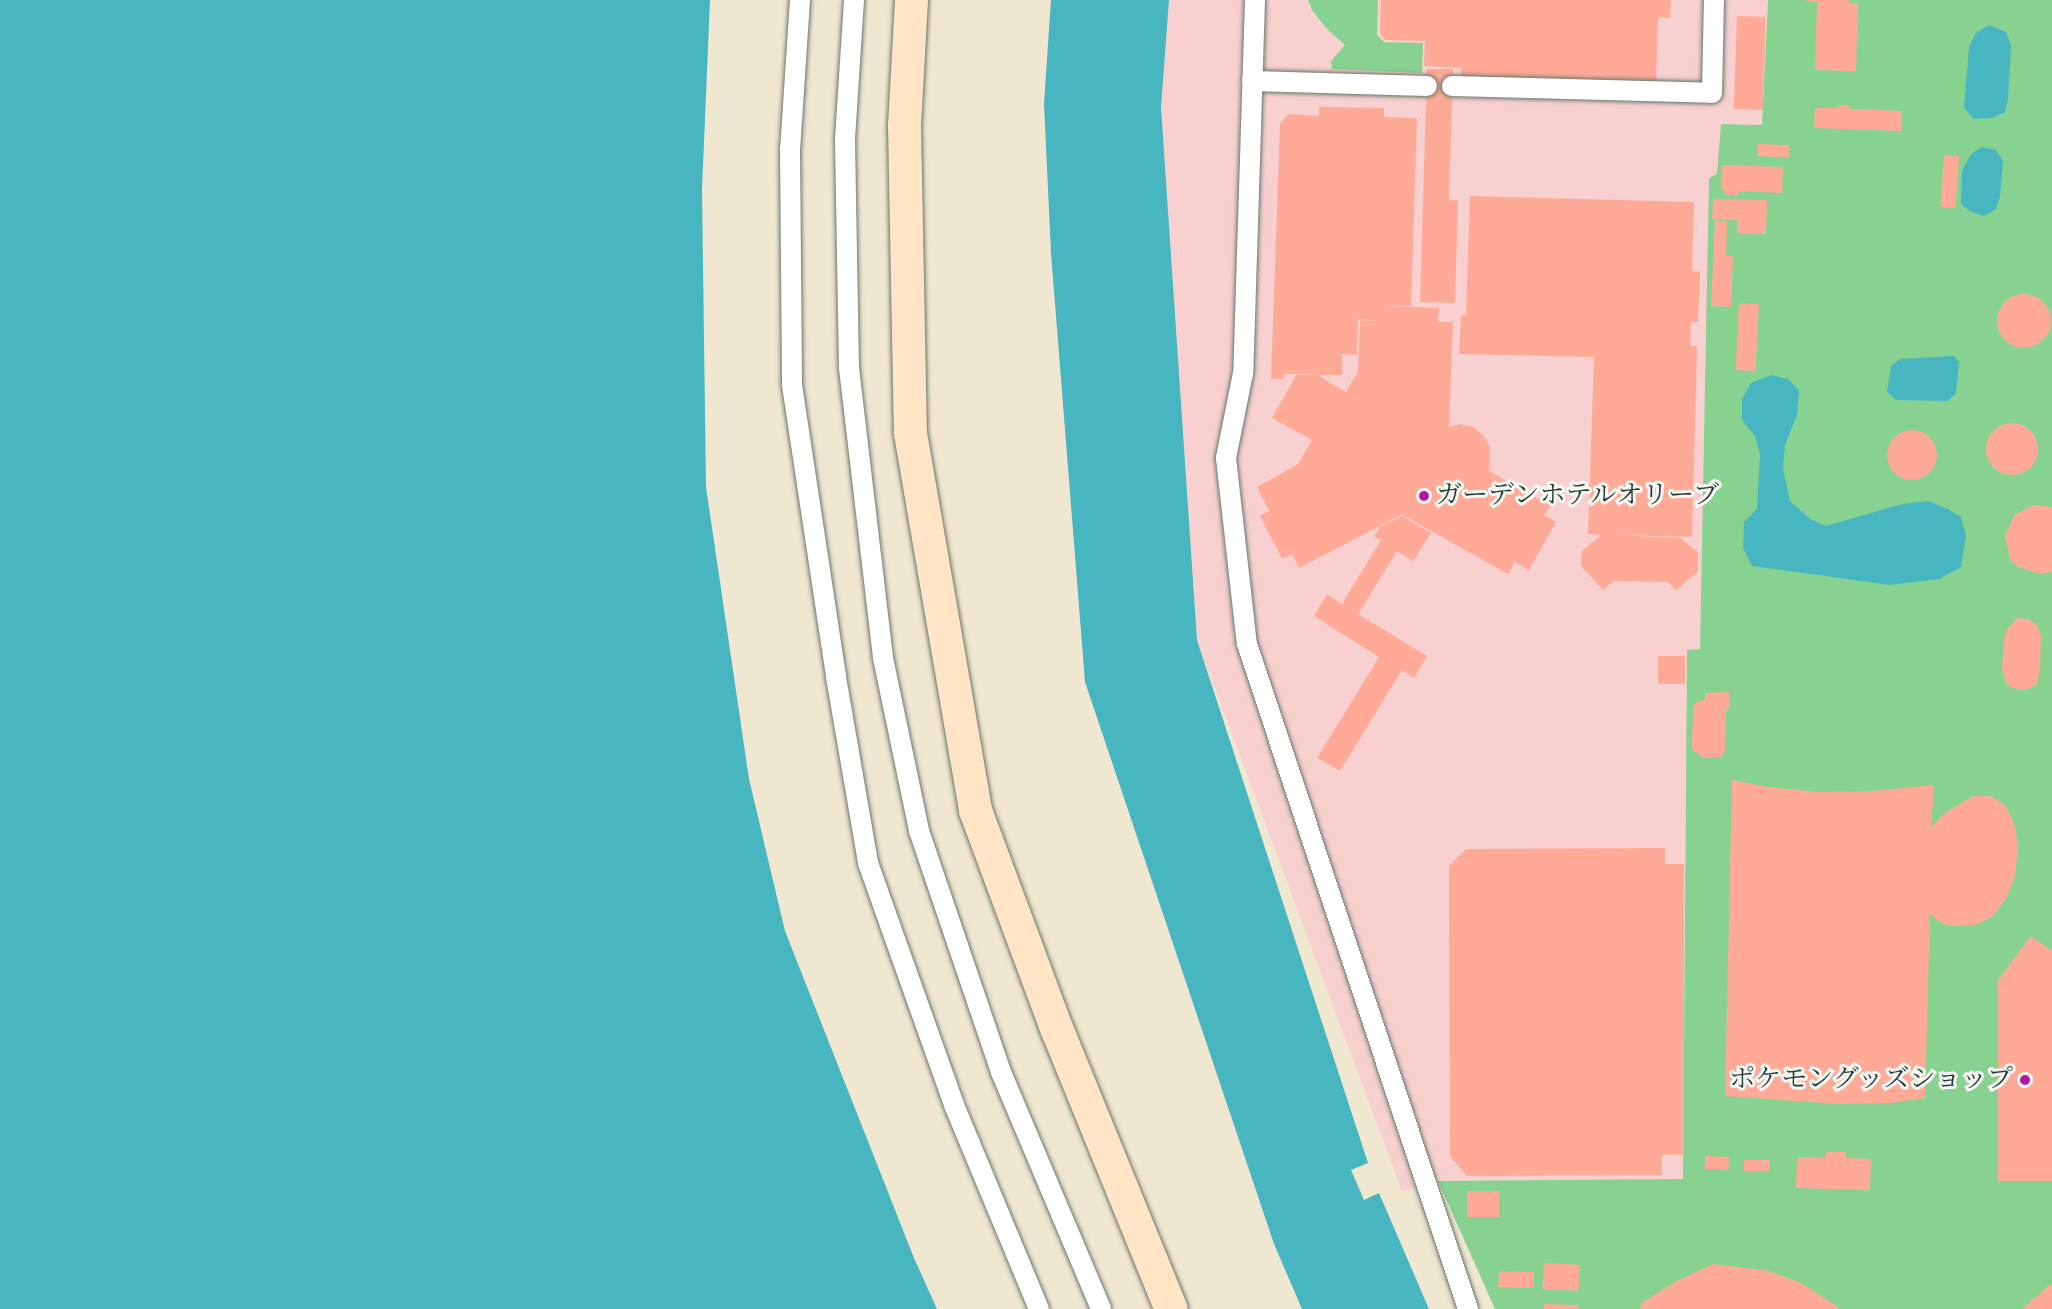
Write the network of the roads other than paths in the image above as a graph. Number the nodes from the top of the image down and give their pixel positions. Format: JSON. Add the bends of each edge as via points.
{"nodes":[{"id":1,"x":800,"y":0,"type":"edge"},
{"id":2,"x":854,"y":0,"type":"edge"},
{"id":3,"x":911,"y":0,"type":"edge"},
{"id":4,"x":1255,"y":0,"type":"edge"},
{"id":5,"x":1714,"y":0,"type":"edge"},
{"id":6,"x":1252,"y":81,"type":"junction"},
{"id":7,"x":1427,"y":86,"type":"dead end"},
{"id":8,"x":1452,"y":86,"type":"dead end"},
{"id":9,"x":1040,"y":1309,"type":"edge"},
{"id":10,"x":1101,"y":1309,"type":"edge"},
{"id":11,"x":1171,"y":1309,"type":"edge"},
{"id":12,"x":1468,"y":1309,"type":"edge"}],
"edges":[{"from":1,"to":9,"type":"lane","via":[[790,149],[792,385],[868,863],[954,1105]]},
{"from":2,"to":10,"type":"lane","via":[[845,140],[849,368],[883,658],[919,831],[1000,1072]]},
{"from":3,"to":11,"type":"street","via":[[904,125],[910,433],[975,810],[1057,1030]]},
{"from":4,"to":6,"type":"lane"},
{"from":5,"to":8,"type":"lane","via":[[1712,93]]},
{"from":6,"to":7,"type":"lane"},
{"from":6,"to":12,"type":"lane","via":[[1243,373],[1226,458],[1247,644]]}]}
